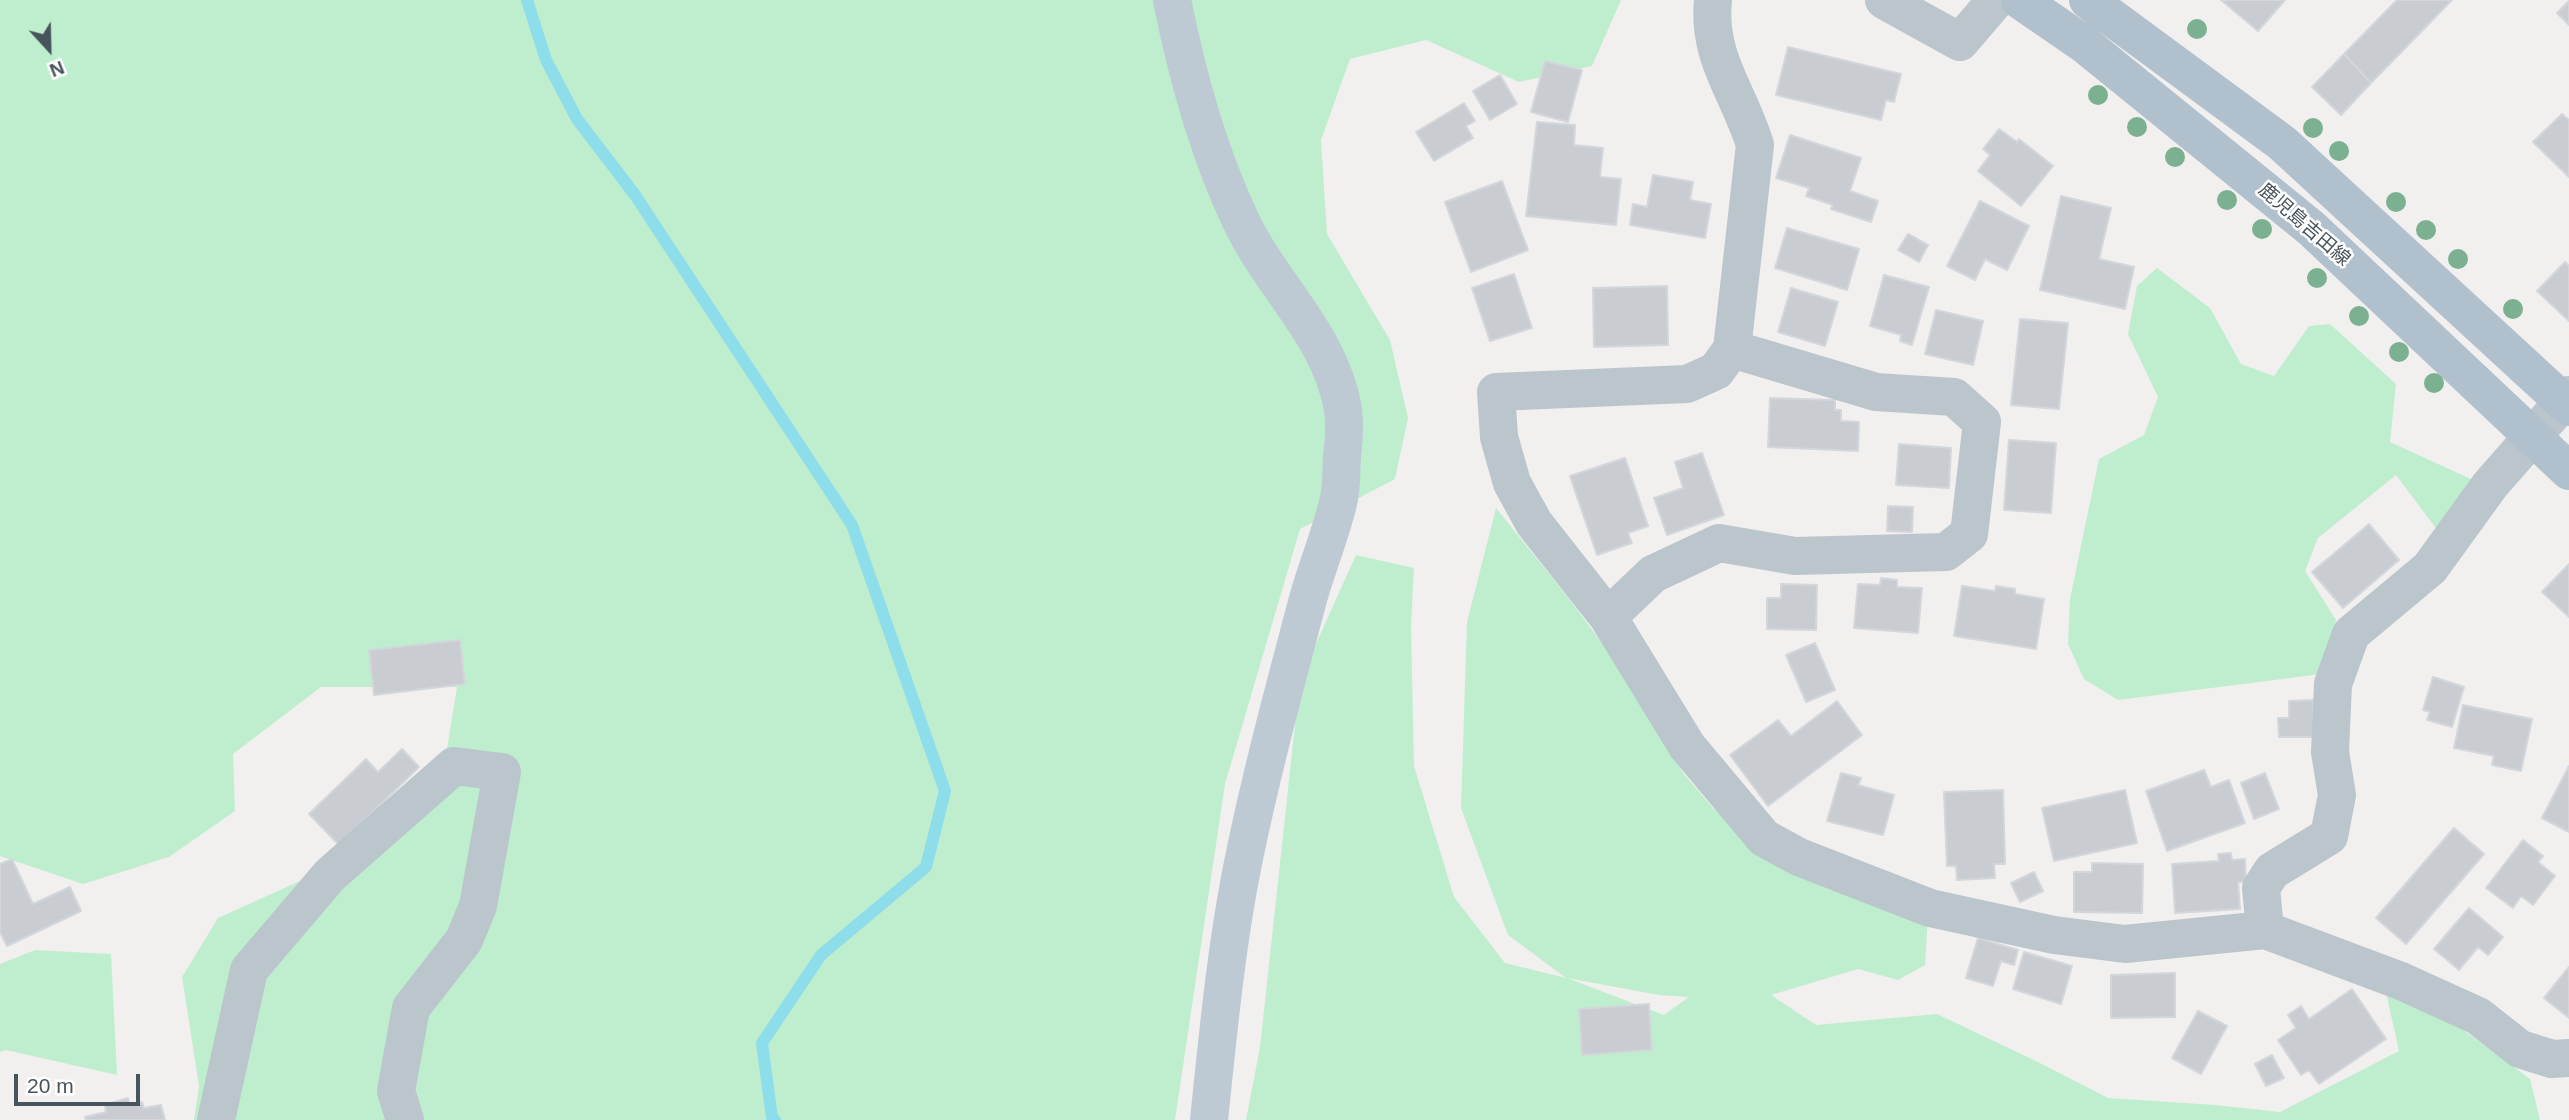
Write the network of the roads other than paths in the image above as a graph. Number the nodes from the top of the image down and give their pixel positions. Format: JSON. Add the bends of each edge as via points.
{"nodes":[{"id":1,"x":1172,"y":0,"type":"edge"},
{"id":2,"x":1713,"y":0,"type":"edge"},
{"id":3,"x":1884,"y":0,"type":"edge"},
{"id":4,"x":1996,"y":0,"type":"edge"},
{"id":5,"x":2020,"y":0,"type":"edge"},
{"id":6,"x":2088,"y":0,"type":"edge"},
{"id":7,"x":1732,"y":349,"type":"junction"},
{"id":8,"x":2567,"y":401,"type":"edge"},
{"id":9,"x":2533,"y":436,"type":"junction"},
{"id":10,"x":2569,"y":471,"type":"edge"},
{"id":11,"x":1608,"y":617,"type":"junction"},
{"id":12,"x":2264,"y":930,"type":"junction"},
{"id":13,"x":2569,"y":1058,"type":"edge"},
{"id":14,"x":216,"y":1120,"type":"edge"},
{"id":15,"x":405,"y":1120,"type":"edge"},
{"id":16,"x":1209,"y":1120,"type":"edge"}],
"edges":[{"from":1,"to":16,"type":"street","via":[[1209,144],[1240,220],[1318,339],[1335,377],[1344,438],[1339,502],[1289,669],[1243,864]]},
{"from":2,"to":7,"type":"street","via":[[1714,45],[1755,145]]},
{"from":3,"to":4,"type":"street","via":[[1960,42]]},
{"from":5,"to":9,"type":"main road","name":"鹿児島吉田線","via":[[2084,44],[2311,228]]},
{"from":6,"to":8,"type":"main road","via":[[2282,143]]},
{"from":7,"to":11,"type":"street","via":[[1716,371],[1687,384],[1496,391],[1499,437],[1512,483],[1534,523]]},
{"from":7,"to":11,"type":"street","via":[[1876,392],[1954,397],[1982,422],[1969,534],[1946,552],[1795,556],[1719,543],[1653,574]]},
{"from":8,"to":9,"type":"street"},
{"from":9,"to":10,"type":"main road","name":"鹿児島吉田線"},
{"from":9,"to":12,"type":"street","via":[[2490,485],[2430,568],[2351,634],[2333,684],[2330,752],[2337,795],[2329,836],[2272,871],[2261,888]]},
{"from":11,"to":12,"type":"street","via":[[1687,746],[1765,838],[1799,857],[1930,908],[2054,935],[2125,944]]},
{"from":12,"to":13,"type":"street","via":[[2478,1016],[2520,1049],[2552,1059]]},
{"from":14,"to":15,"type":"street","via":[[248,970],[330,875],[454,766],[502,772],[478,905],[464,940],[411,1008],[396,1091]]}]}
